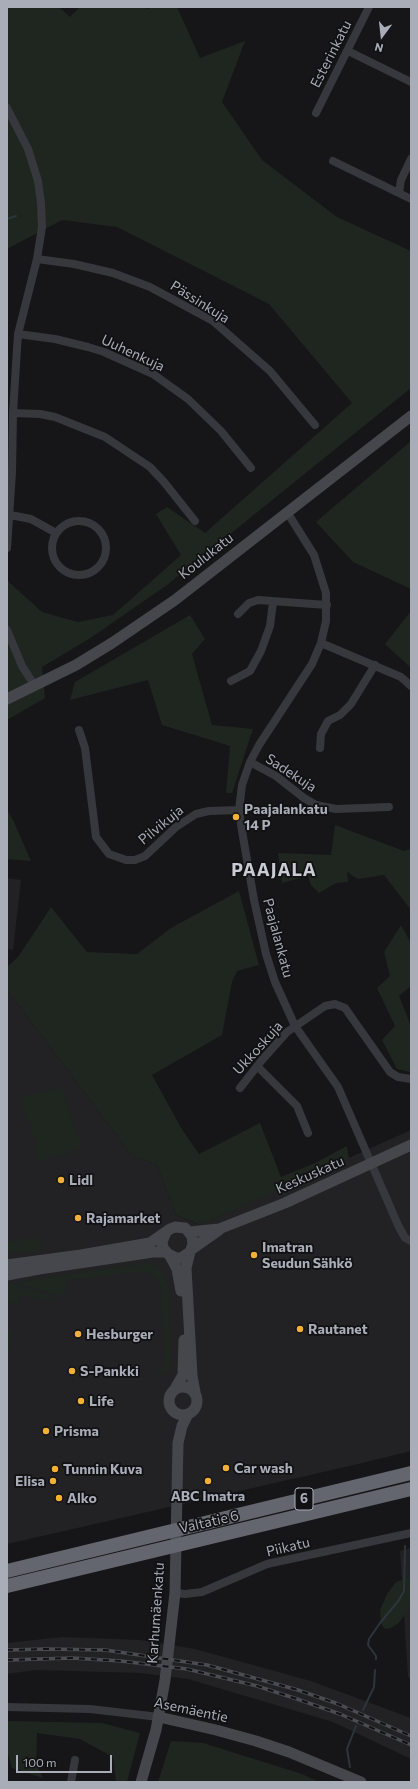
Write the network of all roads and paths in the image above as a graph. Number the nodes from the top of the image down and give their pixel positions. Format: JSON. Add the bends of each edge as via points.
{"nodes":[{"id":1,"x":369,"y":7,"type":"edge"},
{"id":2,"x":348,"y":50,"type":"junction"},
{"id":3,"x":411,"y":82,"type":"edge"},
{"id":4,"x":7,"y":108,"type":"edge"},
{"id":5,"x":316,"y":113,"type":"dead end"},
{"id":6,"x":411,"y":159,"type":"edge"},
{"id":7,"x":333,"y":161,"type":"dead end"},
{"id":8,"x":399,"y":194,"type":"junction"},
{"id":9,"x":411,"y":200,"type":"edge"},
{"id":10,"x":37,"y":259,"type":"junction"},
{"id":11,"x":18,"y":334,"type":"junction"},
{"id":12,"x":13,"y":413,"type":"junction"},
{"id":13,"x":411,"y":416,"type":"edge"},
{"id":14,"x":315,"y":425,"type":"dead end"},
{"id":15,"x":251,"y":468,"type":"dead end"},
{"id":16,"x":287,"y":512,"type":"junction"},
{"id":17,"x":10,"y":515,"type":"junction"},
{"id":18,"x":195,"y":521,"type":"dead end"},
{"id":19,"x":56,"y":533,"type":"junction"},
{"id":20,"x":7,"y":548,"type":"edge"},
{"id":21,"x":273,"y":602,"type":"junction"},
{"id":22,"x":327,"y":605,"type":"junction"},
{"id":23,"x":238,"y":614,"type":"dead end"},
{"id":24,"x":7,"y":630,"type":"edge"},
{"id":25,"x":321,"y":643,"type":"junction"},
{"id":26,"x":375,"y":665,"type":"junction"},
{"id":27,"x":231,"y":681,"type":"dead end"},
{"id":28,"x":35,"y":686,"type":"junction"},
{"id":29,"x":411,"y":686,"type":"edge"},
{"id":30,"x":7,"y":699,"type":"edge"},
{"id":31,"x":79,"y":730,"type":"dead end"},
{"id":32,"x":320,"y":748,"type":"dead end"},
{"id":33,"x":250,"y":762,"type":"junction"},
{"id":34,"x":389,"y":807,"type":"dead end"},
{"id":35,"x":239,"y":810,"type":"junction"},
{"id":36,"x":295,"y":1026,"type":"junction"},
{"id":37,"x":257,"y":1066,"type":"junction"},
{"id":38,"x":411,"y":1079,"type":"edge"},
{"id":39,"x":240,"y":1088,"type":"dead end"},
{"id":40,"x":308,"y":1133,"type":"dead end"},
{"id":41,"x":411,"y":1145,"type":"edge"},
{"id":42,"x":372,"y":1164,"type":"junction"},
{"id":43,"x":219,"y":1229,"type":"junction"},
{"id":44,"x":166,"y":1232,"type":"junction"},
{"id":45,"x":190,"y":1232,"type":"junction"},
{"id":46,"x":411,"y":1241,"type":"edge"},
{"id":47,"x":191,"y":1251,"type":"junction"},
{"id":48,"x":168,"y":1254,"type":"junction"},
{"id":49,"x":7,"y":1265,"type":"edge"},
{"id":50,"x":7,"y":1275,"type":"edge"},
{"id":51,"x":176,"y":1387,"type":"junction"},
{"id":52,"x":195,"y":1392,"type":"junction"},
{"id":53,"x":171,"y":1409,"type":"junction"},
{"id":54,"x":188,"y":1414,"type":"junction"},
{"id":55,"x":178,"y":1443,"type":"junction"},
{"id":56,"x":411,"y":1473,"type":"edge"},
{"id":57,"x":411,"y":1489,"type":"edge"},
{"id":58,"x":411,"y":1534,"type":"edge"},
{"id":59,"x":7,"y":1570,"type":"edge"},
{"id":60,"x":7,"y":1586,"type":"edge"},
{"id":61,"x":175,"y":1593,"type":"junction"},
{"id":62,"x":7,"y":1707,"type":"edge"},
{"id":63,"x":159,"y":1717,"type":"junction"},
{"id":64,"x":75,"y":1760,"type":"dead end"},
{"id":65,"x":71,"y":1782,"type":"edge"},
{"id":66,"x":141,"y":1782,"type":"edge"},
{"id":67,"x":361,"y":1782,"type":"edge"}],
"edges":[{"from":1,"to":2,"type":"street","name":"Esterinkatu"},
{"from":2,"to":3,"type":"street"},
{"from":2,"to":5,"type":"street","name":"Esterinkatu"},
{"from":4,"to":10,"type":"street","via":[[28,149],[38,181],[42,227]]},
{"from":6,"to":8,"type":"street","via":[[401,180]]},
{"from":7,"to":8,"type":"street"},
{"from":8,"to":9,"type":"street"},
{"from":10,"to":11,"type":"street"},
{"from":10,"to":14,"type":"street","name":"Pässinkuja","via":[[113,273],[150,287],[206,317],[270,372]]},
{"from":11,"to":12,"type":"street"},
{"from":11,"to":15,"type":"street","name":"Uuhenkuja","via":[[88,347],[153,374],[188,399],[222,432]]},
{"from":12,"to":17,"type":"street"},
{"from":12,"to":18,"type":"street","via":[[55,417],[105,437],[150,467]]},
{"from":13,"to":16,"type":"street","name":"Koulukatu"},
{"from":16,"to":22,"type":"street","name":"Paajalankatu","via":[[314,555],[326,593]]},
{"from":16,"to":28,"type":"street","name":"Koulukatu","via":[[175,600],[76,665]]},
{"from":17,"to":19,"type":"street","via":[[31,519]]},
{"from":17,"to":20,"type":"street"},
{"from":19,"to":19,"type":"street","via":[[53,552],[61,568],[69,573],[87,574],[102,563],[106,555],[106,542],[100,530],[92,524],[72,522]]},
{"from":21,"to":22,"type":"street"},
{"from":21,"to":23,"type":"street","via":[[249,602]]},
{"from":21,"to":27,"type":"street","via":[[270,626],[261,651],[250,671]]},
{"from":22,"to":25,"type":"street","name":"Paajalankatu"},
{"from":24,"to":28,"type":"street","via":[[22,666]]},
{"from":25,"to":26,"type":"street"},
{"from":25,"to":33,"type":"street","name":"Paajalankatu","via":[[312,664]]},
{"from":26,"to":29,"type":"street"},
{"from":26,"to":32,"type":"street","via":[[351,704],[340,715],[328,721],[321,734]]},
{"from":28,"to":30,"type":"street","name":"Koulukatu"},
{"from":31,"to":35,"type":"street","name":"Pilvikuja","via":[[85,748],[96,837],[109,854],[126,860],[135,860],[145,856],[176,827],[196,814],[209,810]]},
{"from":33,"to":34,"type":"street","name":"Sadekuja","via":[[276,776],[316,805],[336,809]]},
{"from":33,"to":35,"type":"street","name":"Paajalankatu","via":[[242,785]]},
{"from":35,"to":36,"type":"street","name":"Paajalankatu","via":[[266,954]]},
{"from":36,"to":37,"type":"street","name":"Ukkoskuja"},
{"from":36,"to":38,"type":"street","name":"Ukkoskuja","via":[[325,1006],[334,1004],[345,1008],[390,1072],[398,1078]]},
{"from":36,"to":42,"type":"street","name":"Paajalankatu","via":[[338,1088]]},
{"from":37,"to":39,"type":"street","name":"Ukkoskuja"},
{"from":37,"to":40,"type":"street","via":[[297,1106]]},
{"from":41,"to":42,"type":"street","name":"Keskuskatu"},
{"from":42,"to":43,"type":"street","name":"Keskuskatu"},
{"from":42,"to":46,"type":"street","name":"Paajalankatu","via":[[398,1225],[405,1238]]},
{"from":43,"to":45,"type":"street","name":"Keskuskatu"},
{"from":43,"to":47,"type":"street","name":"Keskuskatu"},
{"from":44,"to":45,"type":"street","via":[[175,1227],[185,1228]]},
{"from":44,"to":48,"type":"street","via":[[162,1242]]},
{"from":44,"to":49,"type":"street","via":[[150,1243]]},
{"from":45,"to":47,"type":"street","via":[[194,1240]]},
{"from":47,"to":48,"type":"street","via":[[181,1258]]},
{"from":47,"to":52,"type":"street","via":[[186,1268]]},
{"from":48,"to":50,"type":"street","via":[[152,1252]]},
{"from":48,"to":51,"type":"street","via":[[180,1278],[182,1308],[183,1375]]},
{"from":51,"to":52,"type":"street","via":[[187,1387]]},
{"from":51,"to":53,"type":"street","via":[[168,1399]]},
{"from":52,"to":54,"type":"street","via":[[197,1403]]},
{"from":53,"to":54,"type":"street","via":[[177,1414]]},
{"from":53,"to":55,"type":"street","name":"Karhumäenkatu"},
{"from":54,"to":55,"type":"street","name":"Karhumäenkatu"},
{"from":55,"to":61,"type":"street","name":"Karhumäenkatu"},
{"from":56,"to":59,"type":"highway","name":"Valtatie 6","number":"6"},
{"from":57,"to":60,"type":"highway","name":"Valtatie 6","number":"6"},
{"from":58,"to":61,"type":"street","name":"Piikatu","via":[[267,1564],[202,1592]]},
{"from":61,"to":63,"type":"street","name":"Karhumäenkatu"},
{"from":62,"to":63,"type":"street","name":"Asemäentie","via":[[90,1709]]},
{"from":63,"to":66,"type":"street","name":"Karhumäenkatu"},
{"from":63,"to":67,"type":"street","name":"Asemäentie","via":[[256,1741]]},
{"from":64,"to":65,"type":"street"}]}
